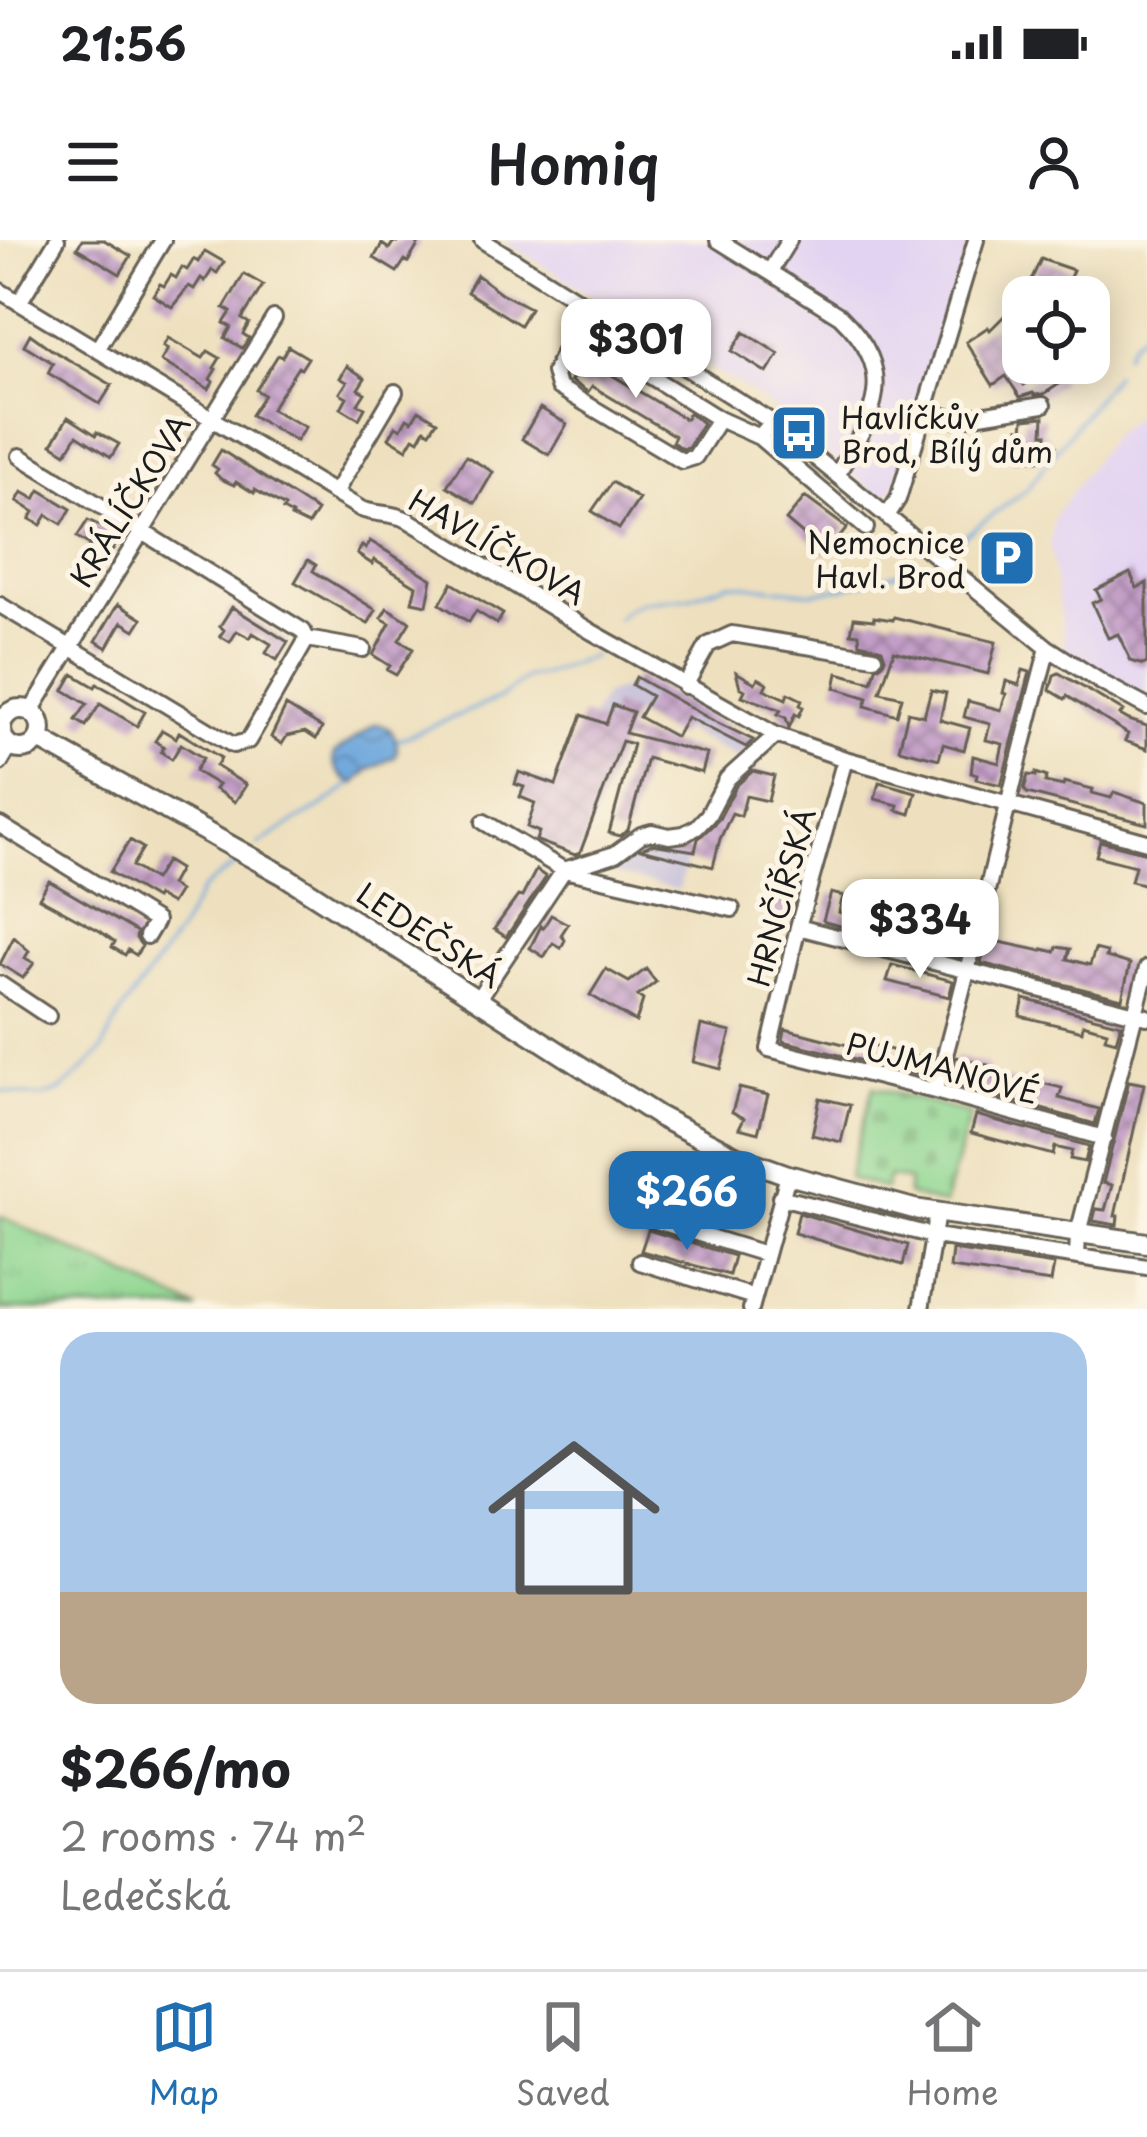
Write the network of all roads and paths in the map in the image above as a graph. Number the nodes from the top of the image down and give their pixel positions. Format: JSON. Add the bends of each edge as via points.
{"nodes":[{"id":1,"x":57,"y":240,"type":"edge"},
{"id":2,"x":164,"y":240,"type":"edge"},
{"id":3,"x":482,"y":240,"type":"edge"},
{"id":4,"x":718,"y":240,"type":"edge"},
{"id":5,"x":790,"y":240,"type":"edge"},
{"id":6,"x":976,"y":240,"type":"edge"},
{"id":7,"x":770,"y":272,"type":"junction"},
{"id":8,"x":0,"y":291,"type":"edge"},
{"id":9,"x":19,"y":303,"type":"junction"},
{"id":10,"x":586,"y":304,"type":"junction"},
{"id":11,"x":274,"y":318,"type":"dead end"},
{"id":12,"x":575,"y":329,"type":"junction"},
{"id":13,"x":97,"y":350,"type":"junction"},
{"id":14,"x":395,"y":392,"type":"dead end"},
{"id":15,"x":1042,"y":405,"type":"dead end"},
{"id":16,"x":924,"y":410,"type":"junction"},
{"id":17,"x":212,"y":418,"type":"junction"},
{"id":18,"x":719,"y":419,"type":"junction"},
{"id":19,"x":772,"y":422,"type":"junction"},
{"id":20,"x":759,"y":436,"type":"junction"},
{"id":21,"x":20,"y":456,"type":"dead end"},
{"id":22,"x":837,"y":474,"type":"junction"},
{"id":23,"x":335,"y":494,"type":"junction"},
{"id":24,"x":887,"y":516,"type":"junction"},
{"id":25,"x":866,"y":529,"type":"dead end"},
{"id":26,"x":141,"y":532,"type":"junction"},
{"id":27,"x":0,"y":605,"type":"edge"},
{"id":28,"x":308,"y":639,"type":"junction"},
{"id":29,"x":69,"y":647,"type":"junction"},
{"id":30,"x":1048,"y":648,"type":"junction"},
{"id":31,"x":363,"y":649,"type":"dead end"},
{"id":32,"x":874,"y":657,"type":"dead end"},
{"id":33,"x":685,"y":686,"type":"junction"},
{"id":34,"x":1147,"y":707,"type":"edge"},
{"id":35,"x":31,"y":711,"type":"junction"},
{"id":36,"x":2,"y":714,"type":"edge"},
{"id":37,"x":776,"y":735,"type":"junction"},
{"id":38,"x":39,"y":739,"type":"junction"},
{"id":39,"x":5,"y":755,"type":"edge"},
{"id":40,"x":845,"y":759,"type":"junction"},
{"id":41,"x":1008,"y":803,"type":"junction"},
{"id":42,"x":484,"y":822,"type":"dead end"},
{"id":43,"x":0,"y":825,"type":"edge"},
{"id":44,"x":1147,"y":842,"type":"edge"},
{"id":45,"x":564,"y":870,"type":"junction"},
{"id":46,"x":166,"y":907,"type":"dead end"},
{"id":47,"x":732,"y":909,"type":"dead end"},
{"id":48,"x":156,"y":921,"type":"junction"},
{"id":49,"x":798,"y":927,"type":"junction"},
{"id":50,"x":147,"y":936,"type":"dead end"},
{"id":51,"x":1147,"y":968,"type":"edge"},
{"id":52,"x":969,"y":971,"type":"junction"},
{"id":53,"x":0,"y":984,"type":"edge"},
{"id":54,"x":477,"y":1000,"type":"junction"},
{"id":55,"x":48,"y":1016,"type":"dead end"},
{"id":56,"x":1141,"y":1016,"type":"edge"},
{"id":57,"x":769,"y":1049,"type":"joint"},
{"id":58,"x":935,"y":1091,"type":"junction"},
{"id":59,"x":1104,"y":1138,"type":"junction"},
{"id":60,"x":788,"y":1175,"type":"junction"},
{"id":61,"x":780,"y":1197,"type":"junction"},
{"id":62,"x":937,"y":1213,"type":"junction"},
{"id":63,"x":650,"y":1220,"type":"dead end"},
{"id":64,"x":1078,"y":1233,"type":"junction"},
{"id":65,"x":934,"y":1236,"type":"junction"},
{"id":66,"x":1147,"y":1243,"type":"edge"},
{"id":67,"x":765,"y":1254,"type":"junction"},
{"id":68,"x":1077,"y":1257,"type":"junction"},
{"id":69,"x":640,"y":1262,"type":"dead end"},
{"id":70,"x":1147,"y":1267,"type":"edge"},
{"id":71,"x":753,"y":1303,"type":"edge"},
{"id":72,"x":922,"y":1309,"type":"edge"}],
"edges":[{"from":1,"to":9,"type":"street"},
{"from":2,"to":13,"type":"street"},
{"from":3,"to":10,"type":"street"},
{"from":4,"to":7,"type":"street"},
{"from":5,"to":7,"type":"street"},
{"from":6,"to":16,"type":"street"},
{"from":7,"to":22,"type":"street","via":[[840,316],[873,366],[874,406]]},
{"from":8,"to":9,"type":"street","name":"HAVLÍČKOVA"},
{"from":9,"to":13,"type":"street","name":"HAVLÍČKOVA"},
{"from":10,"to":12,"type":"street"},
{"from":10,"to":19,"type":"street"},
{"from":11,"to":17,"type":"street","name":"KRÁLÍČKOVA"},
{"from":12,"to":18,"type":"street"},
{"from":12,"to":18,"type":"street","via":[[554,372],[558,387],[675,459],[695,457]]},
{"from":13,"to":17,"type":"street","name":"HAVLÍČKOVA"},
{"from":14,"to":23,"type":"street"},
{"from":15,"to":16,"type":"street","via":[[955,418]]},
{"from":16,"to":24,"type":"street"},
{"from":17,"to":23,"type":"street","name":"HAVLÍČKOVA"},
{"from":17,"to":26,"type":"street","name":"KRÁLÍČKOVA"},
{"from":18,"to":20,"type":"street"},
{"from":19,"to":20,"type":"street"},
{"from":19,"to":22,"type":"street"},
{"from":20,"to":25,"type":"street"},
{"from":21,"to":26,"type":"street"},
{"from":22,"to":24,"type":"street"},
{"from":23,"to":33,"type":"street","name":"HAVLÍČKOVA","via":[[408,520]]},
{"from":24,"to":30,"type":"street"},
{"from":26,"to":28,"type":"street"},
{"from":26,"to":29,"type":"street","name":"KRÁLÍČKOVA"},
{"from":27,"to":29,"type":"street"},
{"from":28,"to":29,"type":"street","via":[[248,741],[238,745]]},
{"from":28,"to":31,"type":"street"},
{"from":29,"to":35,"type":"street","name":"KRÁLÍČKOVA"},
{"from":30,"to":34,"type":"street"},
{"from":30,"to":41,"type":"street"},
{"from":32,"to":33,"type":"street","via":[[732,634],[708,645]]},
{"from":33,"to":37,"type":"street","name":"HAVLÍČKOVA"},
{"from":35,"to":36,"type":"main road"},
{"from":35,"to":38,"type":"main road","via":[[42,727]]},
{"from":36,"to":39,"type":"main road"},
{"from":37,"to":40,"type":"street","name":"HAVLÍČKOVA"},
{"from":37,"to":45,"type":"street","via":[[727,779],[697,826],[641,835],[615,854]]},
{"from":38,"to":39,"type":"main road"},
{"from":38,"to":54,"type":"main road","name":"LEDEČSKÁ","via":[[285,876]]},
{"from":40,"to":41,"type":"street","name":"HAVLÍČKOVA"},
{"from":40,"to":49,"type":"street","name":"HRNČÍŘSKÁ"},
{"from":41,"to":44,"type":"street","name":"HAVLÍČKOVA"},
{"from":41,"to":52,"type":"street"},
{"from":42,"to":45,"type":"street"},
{"from":43,"to":48,"type":"street"},
{"from":45,"to":47,"type":"street"},
{"from":45,"to":54,"type":"street"},
{"from":46,"to":48,"type":"street"},
{"from":48,"to":50,"type":"street"},
{"from":49,"to":52,"type":"street"},
{"from":49,"to":57,"type":"street","name":"HRNČÍŘSKÁ"},
{"from":51,"to":56,"type":"street"},
{"from":52,"to":56,"type":"street"},
{"from":52,"to":58,"type":"street"},
{"from":53,"to":55,"type":"street"},
{"from":54,"to":60,"type":"main road","name":"LEDEČSKÁ","via":[[699,1139]]},
{"from":56,"to":59,"type":"street"},
{"from":57,"to":58,"type":"street","name":"PUJMANOVÉ"},
{"from":58,"to":59,"type":"street","name":"PUJMANOVÉ"},
{"from":59,"to":64,"type":"street"},
{"from":60,"to":61,"type":"street"},
{"from":60,"to":62,"type":"main road","name":"LEDEČSKÁ"},
{"from":61,"to":65,"type":"street"},
{"from":61,"to":67,"type":"street"},
{"from":62,"to":64,"type":"main road","name":"LEDEČSKÁ"},
{"from":62,"to":65,"type":"street"},
{"from":63,"to":67,"type":"street"},
{"from":64,"to":66,"type":"main road","name":"LEDEČSKÁ"},
{"from":64,"to":68,"type":"street"},
{"from":65,"to":68,"type":"street"},
{"from":65,"to":72,"type":"street"},
{"from":67,"to":71,"type":"street"},
{"from":68,"to":70,"type":"street"},
{"from":69,"to":71,"type":"street"}]}
